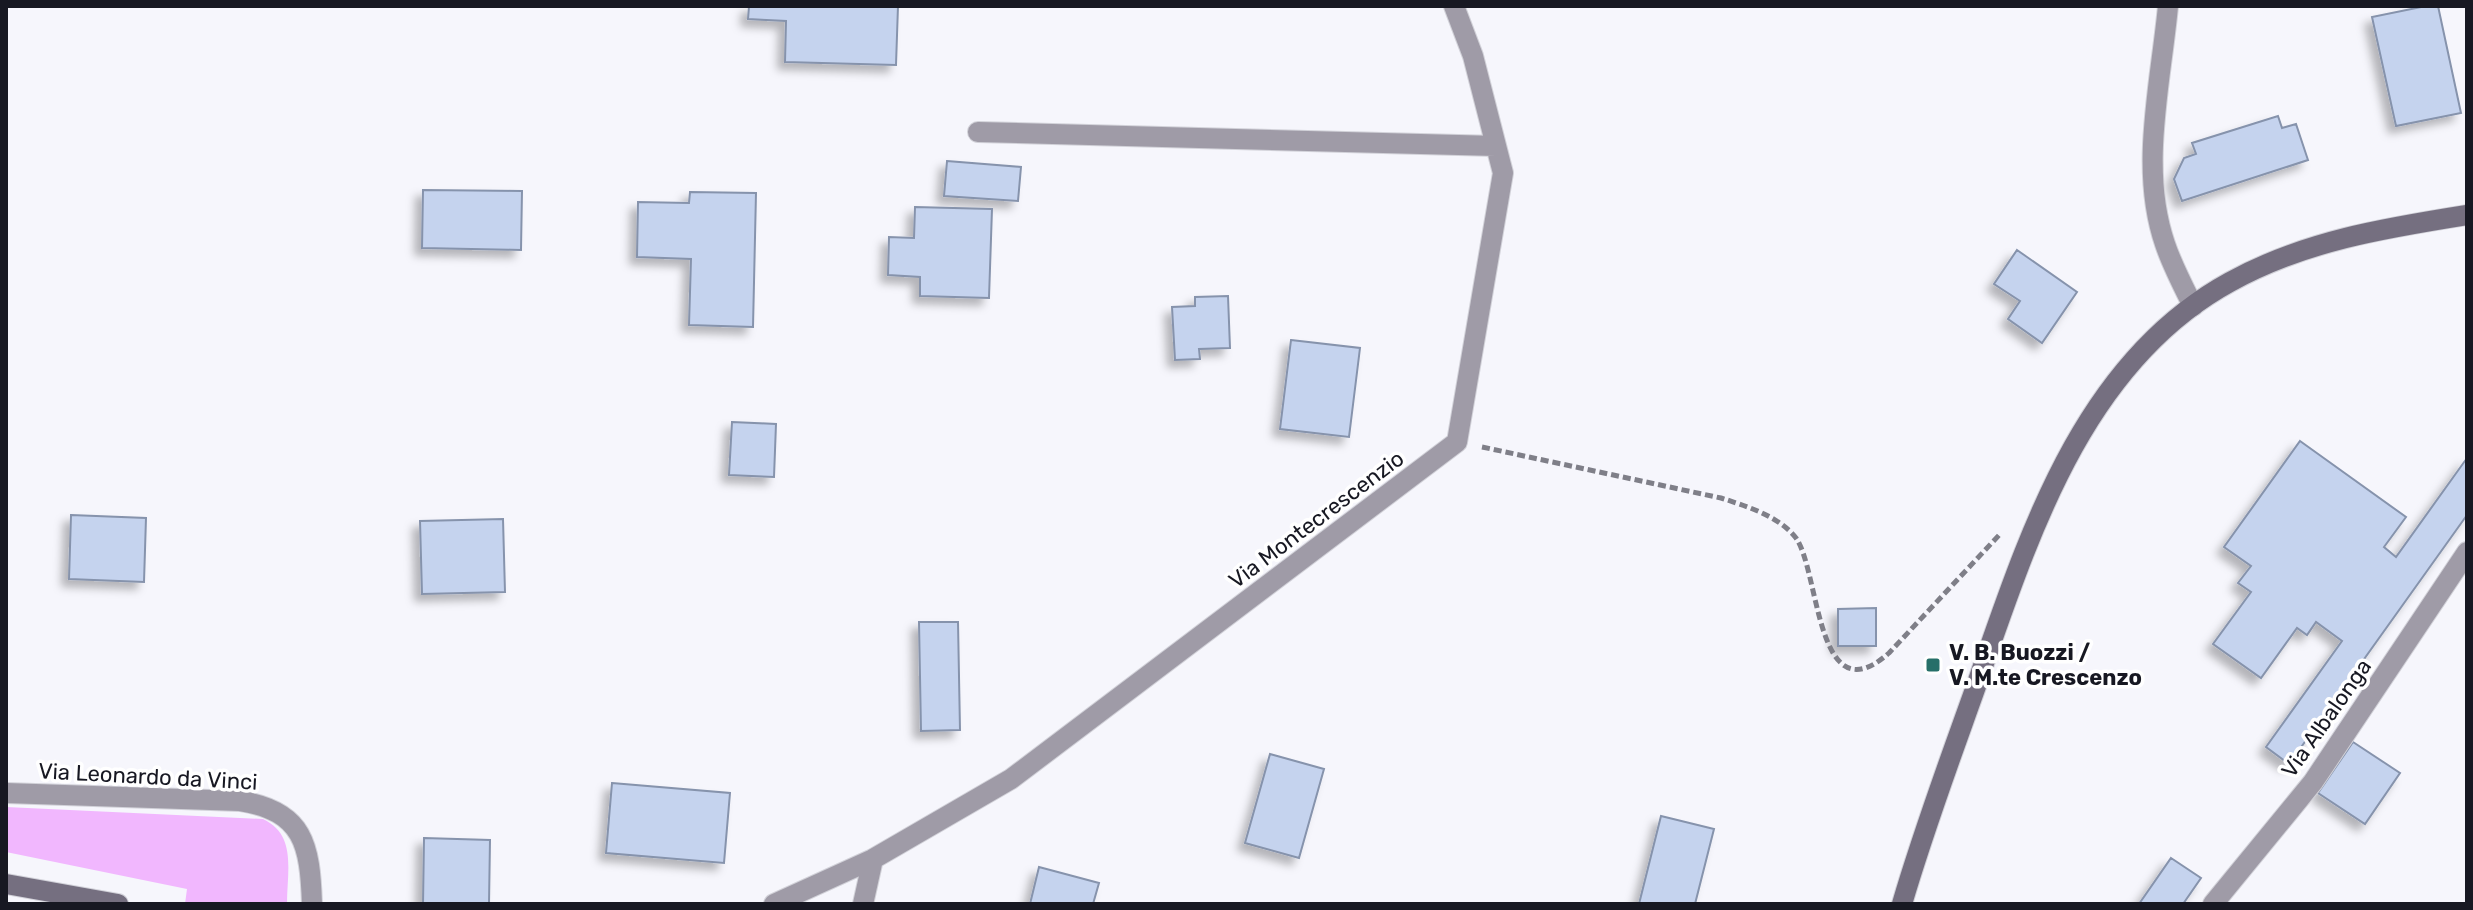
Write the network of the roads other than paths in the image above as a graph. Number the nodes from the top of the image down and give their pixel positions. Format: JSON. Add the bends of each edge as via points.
{"nodes":[{"id":1,"x":1454,"y":6,"type":"edge"},
{"id":2,"x":2168,"y":6,"type":"edge"},
{"id":3,"x":978,"y":132,"type":"dead end"},
{"id":4,"x":1496,"y":146,"type":"junction"},
{"id":5,"x":2467,"y":215,"type":"edge"},
{"id":6,"x":2193,"y":306,"type":"junction"},
{"id":7,"x":2467,"y":552,"type":"edge"},
{"id":8,"x":6,"y":793,"type":"edge"},
{"id":9,"x":873,"y":859,"type":"junction"},
{"id":10,"x":6,"y":884,"type":"edge"},
{"id":11,"x":118,"y":904,"type":"edge"},
{"id":12,"x":312,"y":904,"type":"edge"},
{"id":13,"x":774,"y":904,"type":"edge"},
{"id":14,"x":863,"y":904,"type":"edge"},
{"id":15,"x":1902,"y":904,"type":"edge"},
{"id":16,"x":2213,"y":904,"type":"edge"}],
"edges":[{"from":1,"to":4,"type":"street"},
{"from":2,"to":6,"type":"street","via":[[2154,159],[2156,203],[2165,246]]},
{"from":3,"to":4,"type":"street"},
{"from":4,"to":9,"type":"street","name":"Via Montecrescenzio","via":[[1503,173],[1457,442],[1037,761]]},
{"from":5,"to":6,"type":"main road","via":[[2310,246],[2249,272]]},
{"from":6,"to":15,"type":"main road","via":[[2118,378],[2072,451],[2019,563]]},
{"from":7,"to":16,"type":"street","name":"Via Albalonga","via":[[2313,782]]},
{"from":8,"to":12,"type":"street","name":"Via Leonardo da Vinci","via":[[240,801],[272,808],[300,834],[308,856]]},
{"from":9,"to":13,"type":"street"},
{"from":9,"to":14,"type":"street"},
{"from":10,"to":11,"type":"main road"}]}
